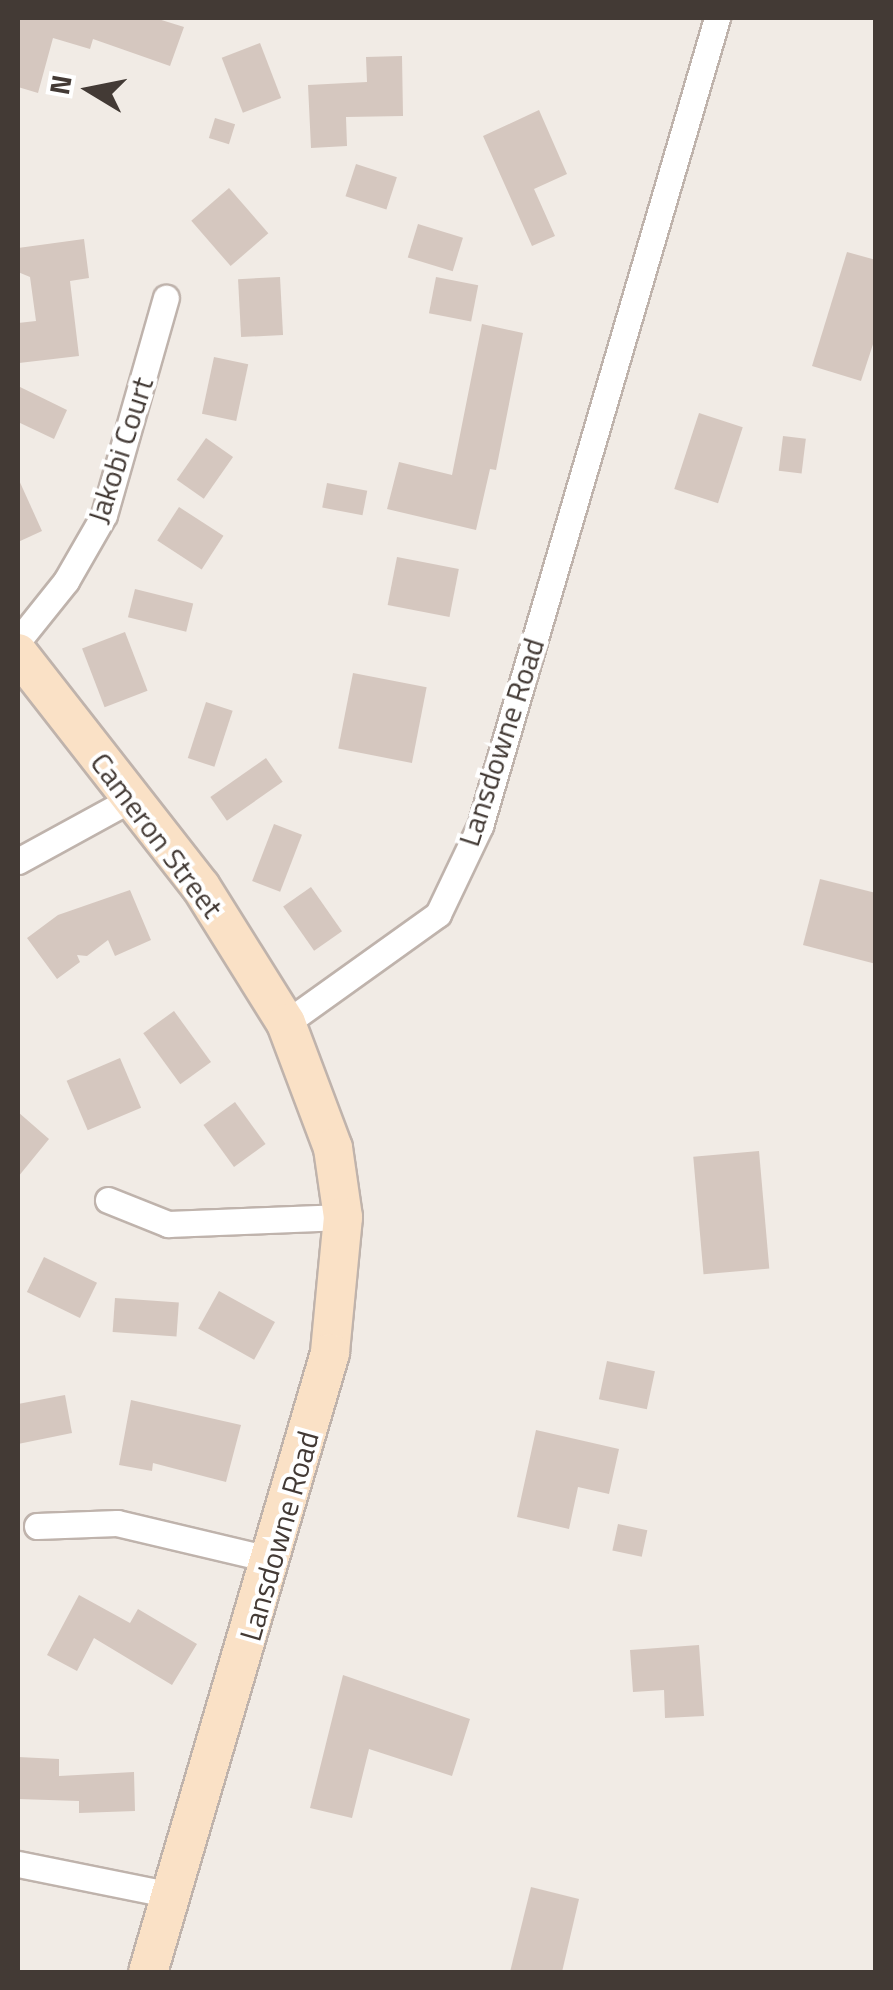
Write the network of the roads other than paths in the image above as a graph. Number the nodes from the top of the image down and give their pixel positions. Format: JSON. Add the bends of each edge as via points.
{"nodes":[{"id":1,"x":717,"y":18,"type":"edge"},
{"id":2,"x":166,"y":298,"type":"dead end"},
{"id":3,"x":18,"y":641,"type":"edge"},
{"id":4,"x":18,"y":653,"type":"edge"},
{"id":5,"x":135,"y":797,"type":"junction"},
{"id":6,"x":18,"y":862,"type":"edge"},
{"id":7,"x":286,"y":1024,"type":"junction"},
{"id":8,"x":108,"y":1200,"type":"dead end"},
{"id":9,"x":343,"y":1217,"type":"junction"},
{"id":10,"x":37,"y":1526,"type":"dead end"},
{"id":11,"x":273,"y":1560,"type":"junction"},
{"id":12,"x":18,"y":1864,"type":"edge"},
{"id":13,"x":172,"y":1895,"type":"junction"},
{"id":14,"x":148,"y":1972,"type":"edge"}],
"edges":[{"from":1,"to":7,"type":"street","name":"Lansdowne Road","via":[[480,826],[438,914]]},
{"from":2,"to":3,"type":"street","name":"Jakobi Court","via":[[104,515],[66,582]]},
{"from":4,"to":5,"type":"street","name":"Cameron Street"},
{"from":5,"to":6,"type":"street"},
{"from":5,"to":7,"type":"street","name":"Cameron Street"},
{"from":7,"to":9,"type":"street","name":"Lansdowne Road","via":[[332,1148]]},
{"from":8,"to":9,"type":"street","via":[[168,1224]]},
{"from":9,"to":11,"type":"street","name":"Lansdowne Road","via":[[330,1353]]},
{"from":10,"to":11,"type":"street","via":[[117,1523]]},
{"from":11,"to":13,"type":"street","name":"Lansdowne Road"},
{"from":12,"to":13,"type":"street"},
{"from":13,"to":14,"type":"street","name":"Lansdowne Road"}]}
